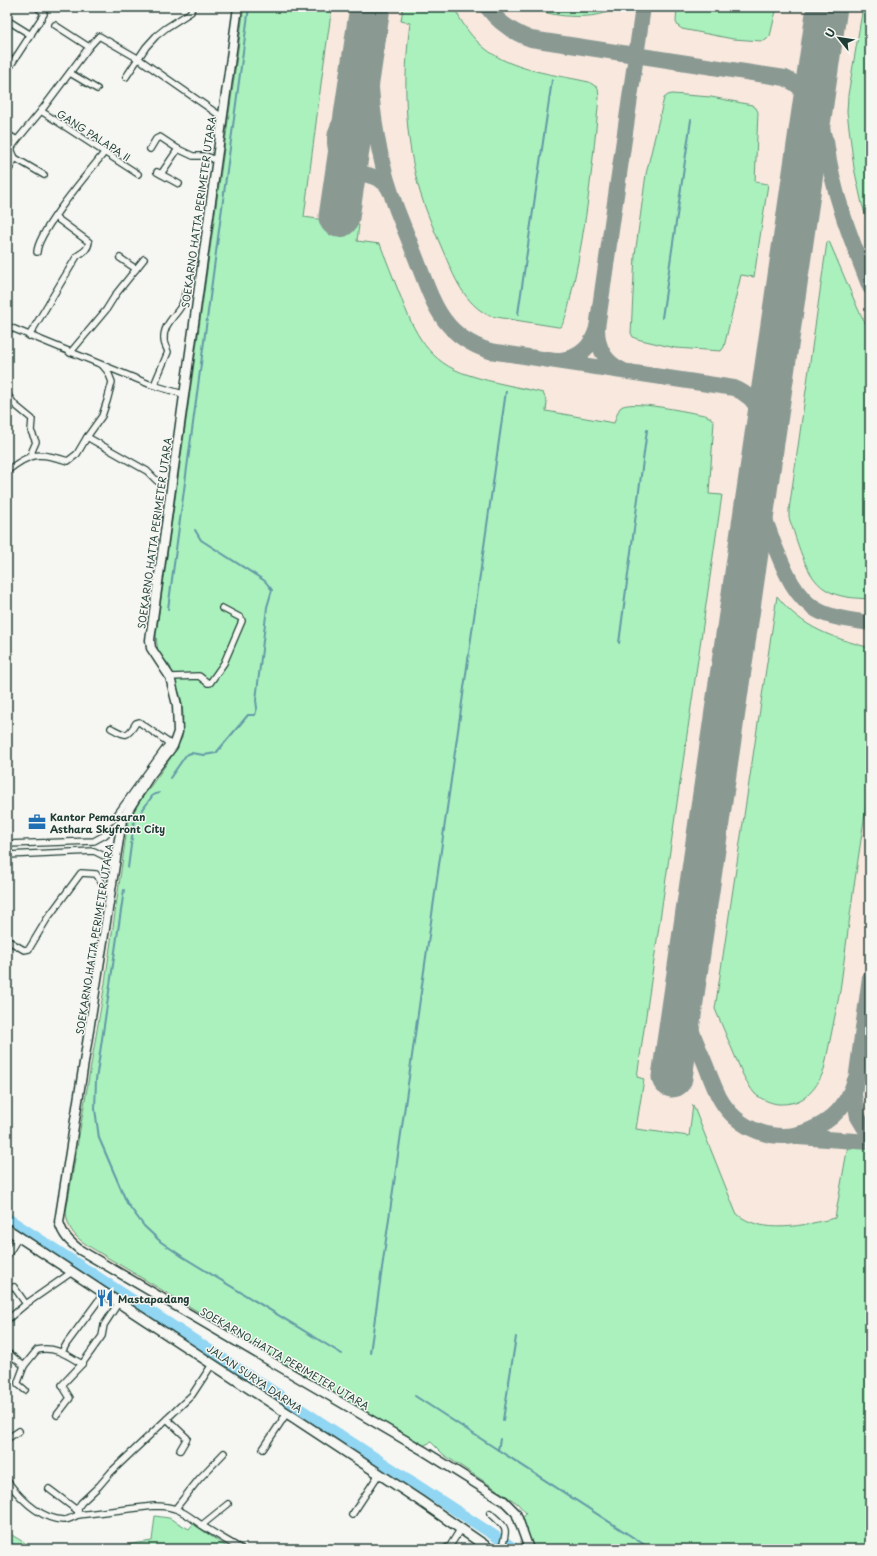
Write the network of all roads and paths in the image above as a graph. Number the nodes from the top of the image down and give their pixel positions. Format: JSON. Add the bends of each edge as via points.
{"nodes":[{"id":1,"x":37,"y":7,"type":"edge"},
{"id":2,"x":192,"y":7,"type":"edge"},
{"id":3,"x":238,"y":7,"type":"edge"},
{"id":4,"x":7,"y":20,"type":"edge"},
{"id":5,"x":55,"y":25,"type":"dead end"},
{"id":6,"x":31,"y":35,"type":"junction"},
{"id":7,"x":89,"y":47,"type":"junction"},
{"id":8,"x":139,"y":59,"type":"junction"},
{"id":9,"x":7,"y":71,"type":"edge"},
{"id":10,"x":70,"y":73,"type":"junction"},
{"id":11,"x":126,"y":77,"type":"dead end"},
{"id":12,"x":97,"y":90,"type":"dead end"},
{"id":13,"x":41,"y":111,"type":"junction"},
{"id":14,"x":222,"y":117,"type":"junction"},
{"id":15,"x":7,"y":134,"type":"edge"},
{"id":16,"x":17,"y":140,"type":"junction"},
{"id":17,"x":150,"y":149,"type":"dead end"},
{"id":18,"x":178,"y":149,"type":"junction"},
{"id":19,"x":104,"y":152,"type":"junction"},
{"id":20,"x":15,"y":158,"type":"junction"},
{"id":21,"x":216,"y":160,"type":"junction"},
{"id":22,"x":7,"y":173,"type":"edge"},
{"id":23,"x":138,"y":174,"type":"dead end"},
{"id":24,"x":44,"y":175,"type":"dead end"},
{"id":25,"x":179,"y":184,"type":"dead end"},
{"id":26,"x":55,"y":217,"type":"junction"},
{"id":27,"x":37,"y":252,"type":"dead end"},
{"id":28,"x":120,"y":258,"type":"dead end"},
{"id":29,"x":144,"y":258,"type":"dead end"},
{"id":30,"x":136,"y":269,"type":"junction"},
{"id":31,"x":185,"y":294,"type":"dead end"},
{"id":32,"x":196,"y":299,"type":"junction"},
{"id":33,"x":185,"y":300,"type":"junction"},
{"id":34,"x":7,"y":326,"type":"edge"},
{"id":35,"x":29,"y":336,"type":"junction"},
{"id":36,"x":70,"y":353,"type":"junction"},
{"id":37,"x":103,"y":366,"type":"junction"},
{"id":38,"x":154,"y":386,"type":"junction"},
{"id":39,"x":7,"y":394,"type":"edge"},
{"id":40,"x":183,"y":394,"type":"junction"},
{"id":41,"x":87,"y":437,"type":"junction"},
{"id":42,"x":32,"y":456,"type":"junction"},
{"id":43,"x":7,"y":471,"type":"edge"},
{"id":44,"x":157,"y":481,"type":"dead end"},
{"id":45,"x":222,"y":608,"type":"dead end"},
{"id":46,"x":170,"y":677,"type":"junction"},
{"id":47,"x":111,"y":728,"type":"dead end"},
{"id":48,"x":171,"y":744,"type":"junction"},
{"id":49,"x":123,"y":818,"type":"junction"},
{"id":50,"x":47,"y":843,"type":"junction"},
{"id":51,"x":7,"y":844,"type":"edge"},
{"id":52,"x":47,"y":854,"type":"junction"},
{"id":53,"x":7,"y":855,"type":"edge"},
{"id":54,"x":115,"y":867,"type":"junction"},
{"id":55,"x":111,"y":891,"type":"junction"},
{"id":56,"x":7,"y":940,"type":"edge"},
{"id":57,"x":7,"y":1229,"type":"edge"},
{"id":58,"x":17,"y":1236,"type":"junction"},
{"id":59,"x":7,"y":1256,"type":"edge"},
{"id":60,"x":72,"y":1272,"type":"junction"},
{"id":61,"x":14,"y":1287,"type":"dead end"},
{"id":62,"x":104,"y":1293,"type":"junction"},
{"id":63,"x":119,"y":1302,"type":"junction"},
{"id":64,"x":26,"y":1304,"type":"junction"},
{"id":65,"x":7,"y":1320,"type":"edge"},
{"id":66,"x":7,"y":1352,"type":"edge"},
{"id":67,"x":62,"y":1352,"type":"junction"},
{"id":68,"x":213,"y":1363,"type":"junction"},
{"id":69,"x":82,"y":1364,"type":"junction"},
{"id":70,"x":24,"y":1366,"type":"junction"},
{"id":71,"x":25,"y":1390,"type":"dead end"},
{"id":72,"x":287,"y":1413,"type":"junction"},
{"id":73,"x":57,"y":1415,"type":"dead end"},
{"id":74,"x":167,"y":1419,"type":"junction"},
{"id":75,"x":19,"y":1431,"type":"dead end"},
{"id":76,"x":7,"y":1439,"type":"edge"},
{"id":77,"x":263,"y":1449,"type":"dead end"},
{"id":78,"x":180,"y":1450,"type":"dead end"},
{"id":79,"x":224,"y":1453,"type":"dead end"},
{"id":80,"x":379,"y":1474,"type":"junction"},
{"id":81,"x":7,"y":1481,"type":"edge"},
{"id":82,"x":49,"y":1489,"type":"dead end"},
{"id":83,"x":228,"y":1504,"type":"dead end"},
{"id":84,"x":176,"y":1508,"type":"junction"},
{"id":85,"x":78,"y":1513,"type":"junction"},
{"id":86,"x":490,"y":1513,"type":"dead end"},
{"id":87,"x":352,"y":1515,"type":"dead end"},
{"id":88,"x":202,"y":1525,"type":"junction"},
{"id":89,"x":461,"y":1528,"type":"junction"},
{"id":90,"x":502,"y":1548,"type":"edge"},
{"id":91,"x":241,"y":1549,"type":"edge"},
{"id":92,"x":445,"y":1549,"type":"edge"},
{"id":93,"x":490,"y":1549,"type":"edge"},
{"id":94,"x":529,"y":1549,"type":"edge"}],
"edges":[{"from":1,"to":6,"type":"street","via":[[44,13]]},
{"from":2,"to":8,"type":"street","via":[[189,14],[156,36]]},
{"from":3,"to":14,"type":"main road","name":"SOEKARNO HATTA PERIMETER UTARA"},
{"from":4,"to":6,"type":"street"},
{"from":5,"to":7,"type":"street"},
{"from":6,"to":9,"type":"street"},
{"from":7,"to":8,"type":"street","via":[[100,36]]},
{"from":7,"to":10,"type":"street"},
{"from":8,"to":11,"type":"street"},
{"from":8,"to":14,"type":"street"},
{"from":10,"to":12,"type":"street"},
{"from":10,"to":13,"type":"street"},
{"from":13,"to":16,"type":"street"},
{"from":13,"to":19,"type":"street","name":"GANG PALAPA II"},
{"from":14,"to":21,"type":"main road","name":"SOEKARNO HATTA PERIMETER UTARA"},
{"from":15,"to":16,"type":"street"},
{"from":16,"to":20,"type":"street","via":[[12,147]]},
{"from":17,"to":18,"type":"street","via":[[160,137]]},
{"from":18,"to":21,"type":"street","via":[[196,157],[206,156]]},
{"from":18,"to":25,"type":"street","via":[[159,173]]},
{"from":19,"to":23,"type":"street","name":"GANG PALAPA II"},
{"from":19,"to":26,"type":"street"},
{"from":20,"to":22,"type":"street"},
{"from":20,"to":24,"type":"street"},
{"from":21,"to":32,"type":"main road","name":"SOEKARNO HATTA PERIMETER UTARA"},
{"from":26,"to":27,"type":"street","via":[[42,235]]},
{"from":26,"to":35,"type":"street","via":[[89,244],[83,253],[77,256]]},
{"from":28,"to":30,"type":"street"},
{"from":29,"to":30,"type":"street"},
{"from":30,"to":36,"type":"street"},
{"from":31,"to":33,"type":"street"},
{"from":32,"to":33,"type":"street"},
{"from":32,"to":40,"type":"main road","name":"SOEKARNO HATTA PERIMETER UTARA"},
{"from":33,"to":38,"type":"street","via":[[164,328],[164,341],[168,352]]},
{"from":34,"to":35,"type":"street"},
{"from":35,"to":36,"type":"street"},
{"from":36,"to":37,"type":"street"},
{"from":37,"to":38,"type":"street"},
{"from":37,"to":41,"type":"street","via":[[112,382],[102,416]]},
{"from":38,"to":40,"type":"street"},
{"from":39,"to":42,"type":"street","via":[[15,405],[32,419],[31,431],[36,442]]},
{"from":40,"to":46,"type":"main road","name":"SOEKARNO HATTA PERIMETER UTARA","via":[[150,640],[151,648]]},
{"from":41,"to":42,"type":"street","via":[[77,454],[68,461],[51,456]]},
{"from":41,"to":44,"type":"street","via":[[147,472]]},
{"from":42,"to":43,"type":"street"},
{"from":45,"to":46,"type":"street","via":[[242,621],[224,663],[210,682],[199,676]]},
{"from":46,"to":48,"type":"main road","name":"SOEKARNO HATTA PERIMETER UTARA","via":[[177,704],[178,732]]},
{"from":47,"to":48,"type":"street","via":[[127,735],[139,722]]},
{"from":48,"to":49,"type":"main road","name":"SOEKARNO HATTA PERIMETER UTARA"},
{"from":49,"to":50,"type":"street","via":[[105,835],[94,840]]},
{"from":49,"to":54,"type":"main road","name":"SOEKARNO HATTA PERIMETER UTARA"},
{"from":50,"to":51,"type":"street"},
{"from":50,"to":52,"type":"street"},
{"from":52,"to":53,"type":"street"},
{"from":52,"to":54,"type":"street","via":[[94,851],[106,857]]},
{"from":54,"to":55,"type":"main road","name":"SOEKARNO HATTA PERIMETER UTARA"},
{"from":55,"to":56,"type":"street","via":[[106,890],[96,874],[81,873],[47,920],[30,949],[24,950]]},
{"from":55,"to":94,"type":"main road","name":"SOEKARNO HATTA PERIMETER UTARA","via":[[60,1212],[59,1222],[67,1240],[504,1501],[516,1513]]},
{"from":57,"to":58,"type":"main road","name":"JALAN SURYA DARMA"},
{"from":58,"to":59,"type":"street"},
{"from":58,"to":60,"type":"main road","name":"JALAN SURYA DARMA"},
{"from":60,"to":62,"type":"main road","name":"JALAN SURYA DARMA"},
{"from":60,"to":64,"type":"street"},
{"from":61,"to":64,"type":"street"},
{"from":62,"to":63,"type":"main road","name":"JALAN SURYA DARMA"},
{"from":62,"to":67,"type":"street"},
{"from":63,"to":68,"type":"main road","name":"JALAN SURYA DARMA"},
{"from":63,"to":69,"type":"street","via":[[104,1325],[102,1336]]},
{"from":64,"to":65,"type":"street"},
{"from":66,"to":70,"type":"street"},
{"from":67,"to":69,"type":"street"},
{"from":67,"to":70,"type":"street","via":[[37,1350]]},
{"from":68,"to":72,"type":"main road","name":"JALAN SURYA DARMA"},
{"from":68,"to":74,"type":"street","via":[[192,1394]]},
{"from":69,"to":73,"type":"street","via":[[62,1385],[70,1398]]},
{"from":70,"to":71,"type":"street","via":[[18,1384]]},
{"from":72,"to":77,"type":"street"},
{"from":72,"to":80,"type":"main road","name":"JALAN SURYA DARMA"},
{"from":74,"to":78,"type":"street","via":[[187,1438]]},
{"from":74,"to":85,"type":"street","via":[[81,1503]]},
{"from":75,"to":76,"type":"street"},
{"from":79,"to":84,"type":"street"},
{"from":80,"to":87,"type":"street"},
{"from":80,"to":89,"type":"main road","name":"JALAN SURYA DARMA"},
{"from":81,"to":85,"type":"street","via":[[18,1496],[46,1516],[69,1520]]},
{"from":82,"to":85,"type":"street"},
{"from":83,"to":88,"type":"street"},
{"from":84,"to":85,"type":"street","via":[[154,1506]]},
{"from":84,"to":88,"type":"street"},
{"from":86,"to":90,"type":"street","via":[[506,1530]]},
{"from":88,"to":91,"type":"street"},
{"from":89,"to":92,"type":"street","via":[[450,1546]]},
{"from":89,"to":93,"type":"main road","name":"JALAN SURYA DARMA"}]}
